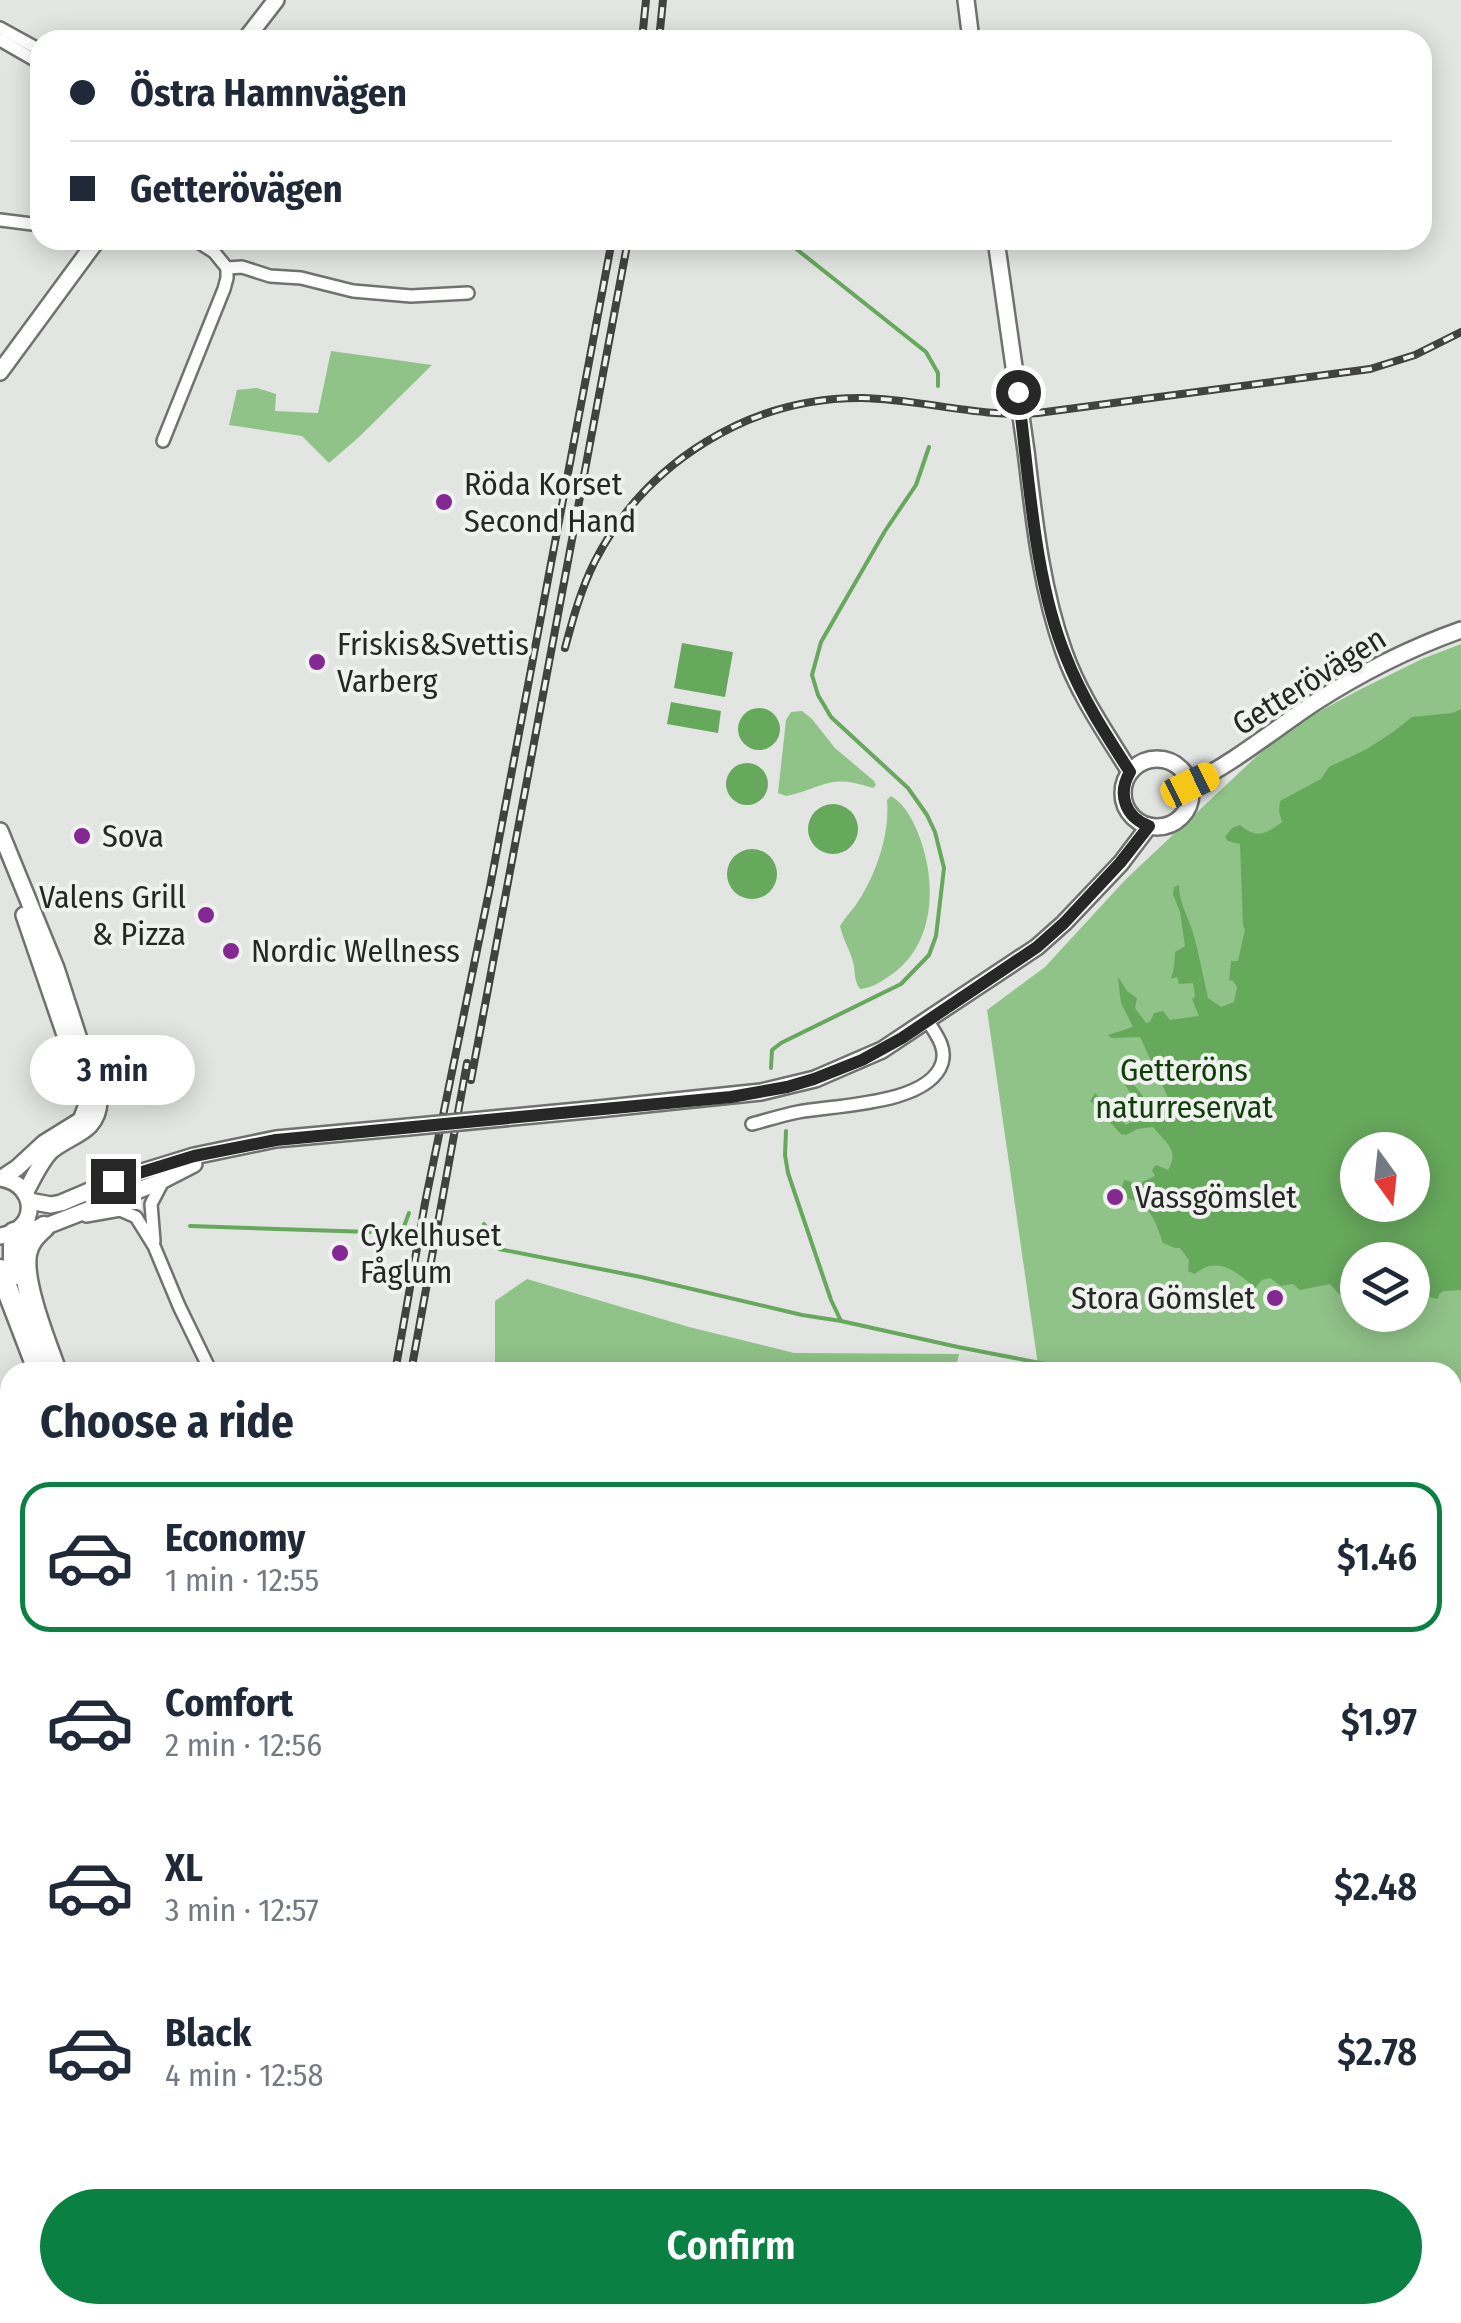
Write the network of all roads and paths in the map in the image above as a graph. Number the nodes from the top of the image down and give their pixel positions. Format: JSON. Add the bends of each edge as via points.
{"nodes":[{"id":1,"x":276,"y":0,"type":"edge"},
{"id":2,"x":966,"y":0,"type":"edge"},
{"id":3,"x":0,"y":28,"type":"edge"},
{"id":4,"x":253,"y":30,"type":"edge"},
{"id":5,"x":970,"y":30,"type":"edge"},
{"id":6,"x":0,"y":40,"type":"edge"},
{"id":7,"x":30,"y":44,"type":"edge"},
{"id":8,"x":30,"y":58,"type":"edge"},
{"id":9,"x":0,"y":220,"type":"edge"},
{"id":10,"x":30,"y":224,"type":"edge"},
{"id":11,"x":87,"y":250,"type":"edge"},
{"id":12,"x":211,"y":250,"type":"edge"},
{"id":13,"x":997,"y":250,"type":"edge"},
{"id":14,"x":227,"y":268,"type":"junction"},
{"id":15,"x":468,"y":294,"type":"dead end"},
{"id":16,"x":0,"y":372,"type":"edge"},
{"id":17,"x":163,"y":440,"type":"dead end"},
{"id":18,"x":1461,"y":630,"type":"edge"},
{"id":19,"x":1130,"y":772,"type":"junction"},
{"id":20,"x":1190,"y":785,"type":"junction"},
{"id":21,"x":1149,"y":826,"type":"junction"},
{"id":22,"x":0,"y":833,"type":"edge"},
{"id":23,"x":927,"y":1020,"type":"junction"},
{"id":24,"x":752,"y":1124,"type":"dead end"},
{"id":25,"x":230,"y":1148,"type":"junction"},
{"id":26,"x":1,"y":1178,"type":"edge"},
{"id":27,"x":166,"y":1178,"type":"junction"},
{"id":28,"x":130,"y":1184,"type":"junction"},
{"id":29,"x":27,"y":1197,"type":"junction"},
{"id":30,"x":150,"y":1212,"type":"junction"},
{"id":31,"x":136,"y":1217,"type":"junction"},
{"id":32,"x":51,"y":1224,"type":"junction"},
{"id":33,"x":10,"y":1234,"type":"edge"},
{"id":34,"x":154,"y":1246,"type":"junction"},
{"id":35,"x":0,"y":1270,"type":"edge"},
{"id":36,"x":39,"y":1322,"type":"junction"},
{"id":37,"x":35,"y":1362,"type":"edge"},
{"id":38,"x":53,"y":1362,"type":"edge"},
{"id":39,"x":207,"y":1362,"type":"edge"}],
"edges":[{"from":1,"to":4,"type":"street"},
{"from":2,"to":5,"type":"street"},
{"from":3,"to":7,"type":"street"},
{"from":6,"to":8,"type":"street"},
{"from":9,"to":10,"type":"street"},
{"from":11,"to":16,"type":"street"},
{"from":12,"to":14,"type":"street"},
{"from":13,"to":19,"type":"street","via":[[1048,598],[1086,702]]},
{"from":14,"to":15,"type":"street","via":[[353,291]]},
{"from":14,"to":17,"type":"street"},
{"from":18,"to":20,"type":"street","name":"Getterövägen","via":[[1369,671]]},
{"from":19,"to":20,"type":"street","via":[[1142,762],[1164,760],[1178,766]]},
{"from":19,"to":21,"type":"street","via":[[1124,800]]},
{"from":20,"to":21,"type":"street","via":[[1183,814]]},
{"from":21,"to":23,"type":"street","via":[[1037,947]]},
{"from":22,"to":26,"type":"street","via":[[88,1102],[80,1120]]},
{"from":22,"to":29,"type":"street","via":[[56,968],[99,1101],[89,1128],[44,1160]]},
{"from":23,"to":24,"type":"street","via":[[942,1062],[935,1077],[915,1089]]},
{"from":23,"to":25,"type":"street","bridge":true,"via":[[862,1060],[787,1087]]},
{"from":25,"to":27,"type":"street"},
{"from":25,"to":28,"type":"street"},
{"from":26,"to":29,"type":"street","via":[[16,1182]]},
{"from":27,"to":28,"type":"street"},
{"from":27,"to":30,"type":"street"},
{"from":28,"to":29,"type":"street","via":[[61,1203]]},
{"from":28,"to":30,"type":"street"},
{"from":28,"to":31,"type":"street"},
{"from":28,"to":32,"type":"street"},
{"from":29,"to":33,"type":"street","via":[[26,1220]]},
{"from":30,"to":34,"type":"street"},
{"from":31,"to":32,"type":"street","via":[[120,1210]]},
{"from":31,"to":34,"type":"street"},
{"from":32,"to":33,"type":"street"},
{"from":32,"to":36,"type":"main road","via":[[30,1241],[26,1256]]},
{"from":33,"to":36,"type":"main road"},
{"from":34,"to":39,"type":"street"},
{"from":35,"to":37,"type":"main road"},
{"from":36,"to":38,"type":"main road"}]}
